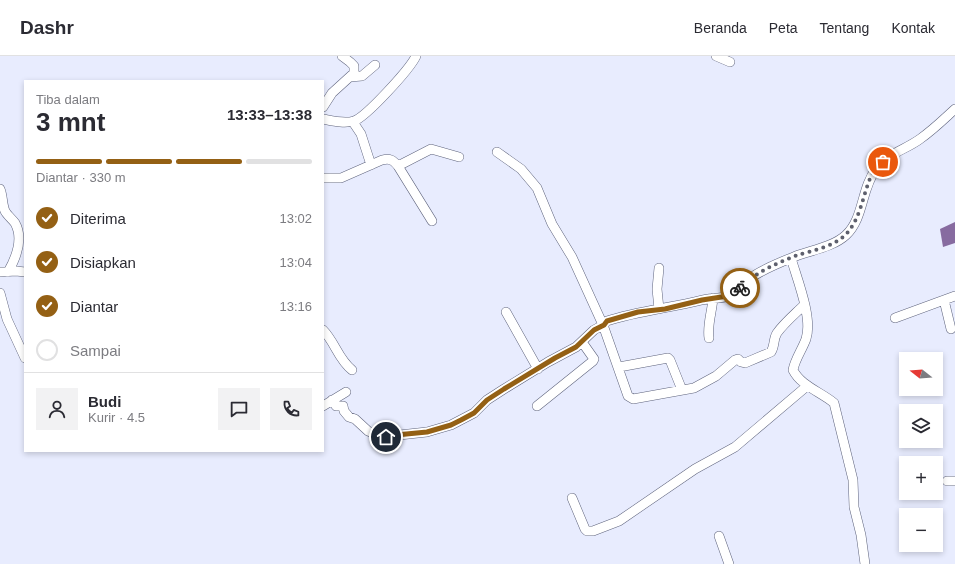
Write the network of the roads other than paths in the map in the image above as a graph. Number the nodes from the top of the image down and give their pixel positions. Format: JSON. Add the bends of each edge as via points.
{"nodes":[{"id":1,"x":342,"y":56,"type":"edge"},
{"id":2,"x":416,"y":56,"type":"edge"},
{"id":3,"x":716,"y":56,"type":"edge"},
{"id":4,"x":730,"y":62,"type":"dead end"},
{"id":5,"x":375,"y":65,"type":"dead end"},
{"id":6,"x":350,"y":77,"type":"junction"},
{"id":7,"x":324,"y":105,"type":"edge"},
{"id":8,"x":955,"y":109,"type":"edge"},
{"id":9,"x":324,"y":119,"type":"edge"},
{"id":10,"x":353,"y":122,"type":"junction"},
{"id":11,"x":496,"y":152,"type":"dead end"},
{"id":12,"x":458,"y":157,"type":"dead end"},
{"id":13,"x":371,"y":164,"type":"junction"},
{"id":14,"x":398,"y":166,"type":"junction"},
{"id":15,"x":324,"y":178,"type":"edge"},
{"id":16,"x":0,"y":189,"type":"edge"},
{"id":17,"x":432,"y":222,"type":"dead end"},
{"id":18,"x":792,"y":258,"type":"junction"},
{"id":19,"x":659,"y":268,"type":"dead end"},
{"id":20,"x":4,"y":272,"type":"edge"},
{"id":21,"x":24,"y":272,"type":"edge"},
{"id":22,"x":0,"y":293,"type":"edge"},
{"id":23,"x":955,"y":296,"type":"edge"},
{"id":24,"x":713,"y":298,"type":"junction"},
{"id":25,"x":944,"y":300,"type":"junction"},
{"id":26,"x":804,"y":305,"type":"junction"},
{"id":27,"x":659,"y":309,"type":"junction"},
{"id":28,"x":506,"y":312,"type":"dead end"},
{"id":29,"x":895,"y":318,"type":"dead end"},
{"id":30,"x":604,"y":325,"type":"junction"},
{"id":31,"x":951,"y":329,"type":"dead end"},
{"id":32,"x":324,"y":331,"type":"edge"},
{"id":33,"x":708,"y":338,"type":"dead end"},
{"id":34,"x":582,"y":342,"type":"junction"},
{"id":35,"x":24,"y":356,"type":"edge"},
{"id":36,"x":619,"y":367,"type":"junction"},
{"id":37,"x":538,"y":369,"type":"junction"},
{"id":38,"x":352,"y":370,"type":"dead end"},
{"id":39,"x":808,"y":386,"type":"junction"},
{"id":40,"x":682,"y":390,"type":"junction"},
{"id":41,"x":346,"y":392,"type":"dead end"},
{"id":42,"x":332,"y":400,"type":"junction"},
{"id":43,"x":324,"y":405,"type":"edge"},
{"id":44,"x":537,"y":406,"type":"dead end"},
{"id":45,"x":572,"y":498,"type":"dead end"},
{"id":46,"x":719,"y":536,"type":"dead end"},
{"id":47,"x":729,"y":564,"type":"edge"},
{"id":48,"x":865,"y":564,"type":"edge"}],
"edges":[{"from":1,"to":6,"type":"street","via":[[354,66],[354,73]]},
{"from":2,"to":10,"type":"street","via":[[402,75],[366,113]]},
{"from":3,"to":4,"type":"street"},
{"from":5,"to":6,"type":"street","via":[[362,76]]},
{"from":6,"to":7,"type":"street","via":[[332,93]]},
{"from":8,"to":18,"type":"street","via":[[920,139],[892,154],[878,166],[869,182],[858,216],[846,234],[831,244]]},
{"from":9,"to":10,"type":"street"},
{"from":10,"to":13,"type":"street","via":[[361,134]]},
{"from":11,"to":30,"type":"street","via":[[521,169],[537,188],[552,224],[572,257]]},
{"from":12,"to":14,"type":"street","via":[[431,149]]},
{"from":13,"to":14,"type":"street","via":[[387,158]]},
{"from":13,"to":15,"type":"street","via":[[341,178]]},
{"from":14,"to":17,"type":"street"},
{"from":16,"to":20,"type":"street","via":[[5,210],[15,224],[18,237],[17,254]]},
{"from":18,"to":24,"type":"street","via":[[756,274],[732,295]]},
{"from":18,"to":26,"type":"street"},
{"from":19,"to":27,"type":"street"},
{"from":20,"to":21,"type":"street"},
{"from":22,"to":35,"type":"street","via":[[7,319]]},
{"from":23,"to":25,"type":"street"},
{"from":24,"to":27,"type":"street"},
{"from":24,"to":33,"type":"street"},
{"from":25,"to":29,"type":"street"},
{"from":25,"to":31,"type":"street"},
{"from":26,"to":39,"type":"street","via":[[808,324],[806,339],[793,370],[796,377]]},
{"from":26,"to":40,"type":"street","via":[[777,332],[771,352],[745,363],[735,360],[710,379],[694,388]]},
{"from":27,"to":30,"type":"street","via":[[626,315],[607,321]]},
{"from":28,"to":37,"type":"street"},
{"from":30,"to":34,"type":"street","via":[[594,330]]},
{"from":30,"to":36,"type":"street"},
{"from":32,"to":38,"type":"street","via":[[343,362]]},
{"from":34,"to":37,"type":"street"},
{"from":34,"to":44,"type":"street","via":[[593,361]]},
{"from":36,"to":40,"type":"street","via":[[668,358]]},
{"from":36,"to":40,"type":"street","via":[[628,396],[633,398]]},
{"from":37,"to":42,"type":"street","via":[[487,400],[466,418],[427,432],[381,437],[368,431],[346,414],[343,406],[336,406]]},
{"from":39,"to":45,"type":"street","via":[[736,447],[695,469],[619,521],[593,532],[587,531]]},
{"from":39,"to":48,"type":"street","via":[[834,403],[853,480],[854,506]]},
{"from":41,"to":42,"type":"street"},
{"from":42,"to":43,"type":"street"},
{"from":46,"to":47,"type":"street"}]}
